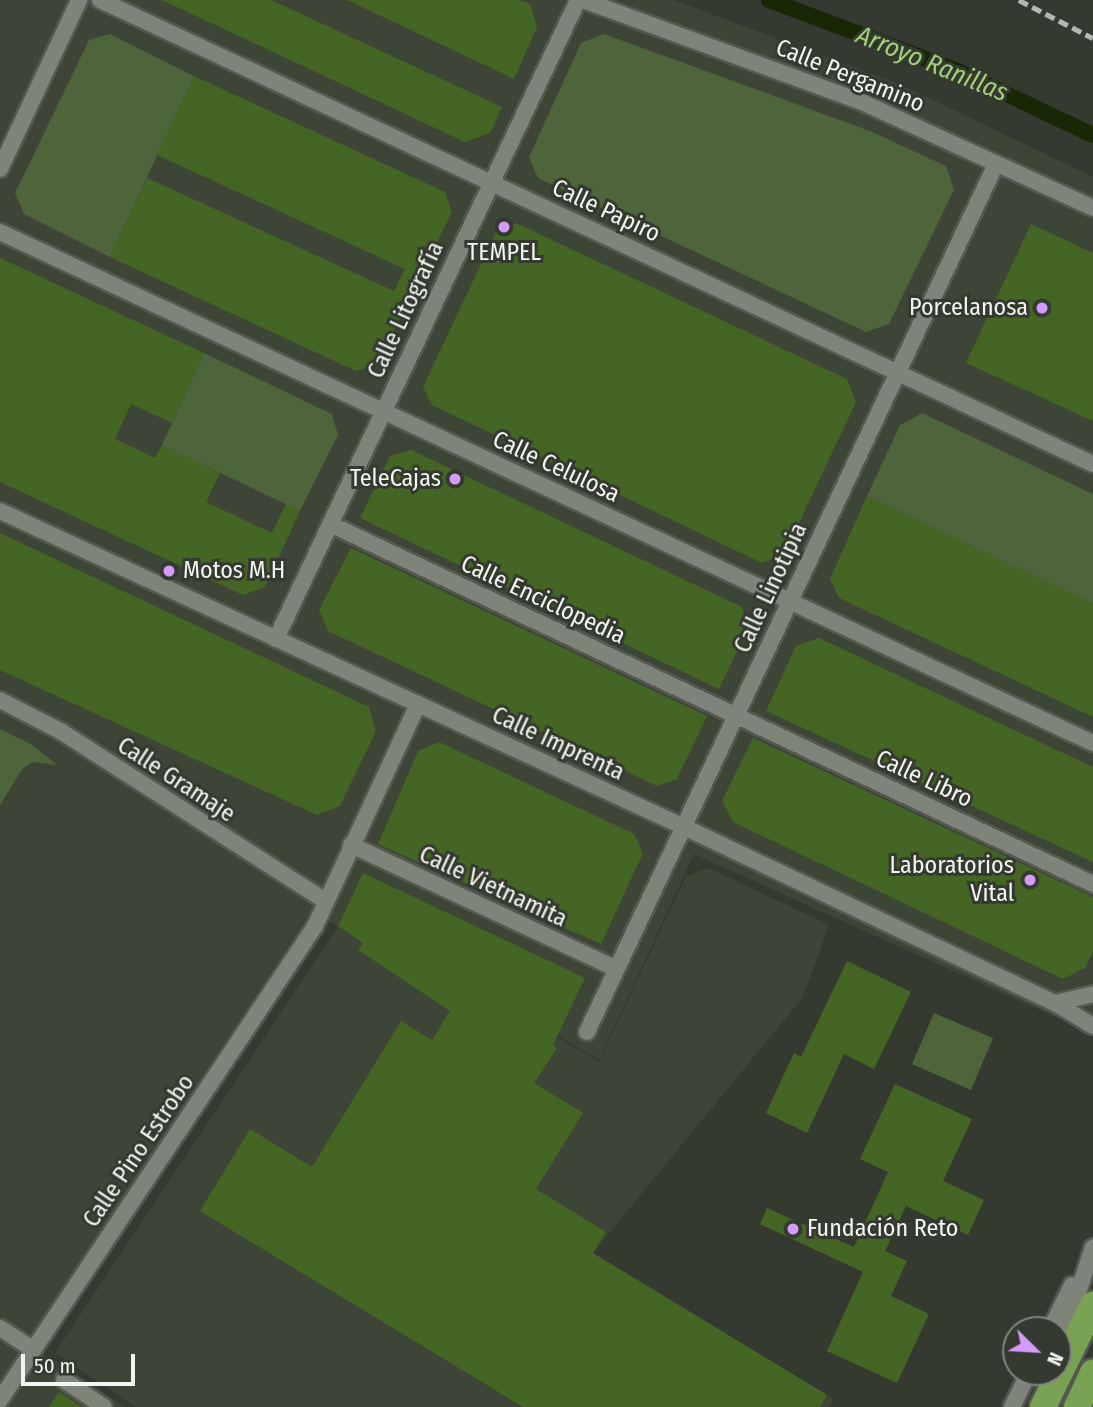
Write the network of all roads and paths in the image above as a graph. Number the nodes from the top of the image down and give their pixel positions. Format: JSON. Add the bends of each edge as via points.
{"nodes":[{"id":1,"x":79,"y":0,"type":"edge"},
{"id":2,"x":100,"y":0,"type":"edge"},
{"id":3,"x":578,"y":0,"type":"edge"},
{"id":4,"x":583,"y":0,"type":"edge"},
{"id":5,"x":996,"y":164,"type":"junction"},
{"id":6,"x":0,"y":169,"type":"edge"},
{"id":7,"x":491,"y":183,"type":"junction"},
{"id":8,"x":1093,"y":208,"type":"edge"},
{"id":9,"x":0,"y":232,"type":"edge"},
{"id":10,"x":898,"y":373,"type":"junction"},
{"id":11,"x":383,"y":412,"type":"junction"},
{"id":12,"x":1093,"y":464,"type":"edge"},
{"id":13,"x":0,"y":511,"type":"edge"},
{"id":14,"x":330,"y":524,"type":"junction"},
{"id":15,"x":790,"y":602,"type":"junction"},
{"id":16,"x":276,"y":639,"type":"junction"},
{"id":17,"x":0,"y":701,"type":"edge"},
{"id":18,"x":418,"y":704,"type":"junction"},
{"id":19,"x":736,"y":716,"type":"junction"},
{"id":20,"x":1093,"y":743,"type":"edge"},
{"id":21,"x":684,"y":827,"type":"junction"},
{"id":22,"x":351,"y":845,"type":"junction"},
{"id":23,"x":1093,"y":884,"type":"edge"},
{"id":24,"x":324,"y":900,"type":"junction"},
{"id":25,"x":617,"y":970,"type":"junction"},
{"id":26,"x":1093,"y":994,"type":"edge"},
{"id":27,"x":1055,"y":1003,"type":"junction"},
{"id":28,"x":1093,"y":1026,"type":"edge"},
{"id":29,"x":587,"y":1032,"type":"dead end"},
{"id":30,"x":1093,"y":1245,"type":"edge"},
{"id":31,"x":1093,"y":1305,"type":"edge"},
{"id":32,"x":1057,"y":1316,"type":"edge"},
{"id":33,"x":1070,"y":1316,"type":"edge"},
{"id":34,"x":0,"y":1328,"type":"edge"},
{"id":35,"x":34,"y":1350,"type":"junction"},
{"id":36,"x":1093,"y":1373,"type":"edge"},
{"id":37,"x":64,"y":1380,"type":"dead end"},
{"id":38,"x":1022,"y":1386,"type":"edge"},
{"id":39,"x":1048,"y":1386,"type":"edge"},
{"id":40,"x":0,"y":1401,"type":"edge"},
{"id":41,"x":104,"y":1407,"type":"edge"},
{"id":42,"x":1012,"y":1407,"type":"edge"},
{"id":43,"x":1042,"y":1407,"type":"edge"},
{"id":44,"x":1077,"y":1407,"type":"edge"}],
"edges":[{"from":1,"to":6,"type":"street"},
{"from":2,"to":7,"type":"street","name":"Calle Papiro"},
{"from":3,"to":7,"type":"street","name":"Calle Litografía"},
{"from":4,"to":5,"type":"street","name":"Calle Pergamino","via":[[864,103]]},
{"from":5,"to":8,"type":"street","name":"Calle Pergamino"},
{"from":5,"to":10,"type":"street","name":"Calle Linotipia"},
{"from":7,"to":10,"type":"street","name":"Calle Papiro"},
{"from":7,"to":11,"type":"street","name":"Calle Litografía"},
{"from":9,"to":11,"type":"street","name":"Calle Celulosa"},
{"from":10,"to":12,"type":"street","name":"Calle Papiro"},
{"from":10,"to":15,"type":"street","name":"Calle Linotipia"},
{"from":11,"to":14,"type":"street","name":"Calle Litografía"},
{"from":11,"to":15,"type":"street","name":"Calle Celulosa"},
{"from":13,"to":16,"type":"street","name":"Calle Imprenta"},
{"from":14,"to":16,"type":"street","name":"Calle Litografía"},
{"from":14,"to":19,"type":"street","name":"Calle Enciclopedia"},
{"from":15,"to":19,"type":"street","name":"Calle Linotipia"},
{"from":15,"to":20,"type":"street","name":"Calle Celulosa"},
{"from":16,"to":18,"type":"street","name":"Calle Imprenta"},
{"from":17,"to":24,"type":"street","name":"Calle Gramaje","via":[[62,732]]},
{"from":18,"to":21,"type":"street","name":"Calle Imprenta"},
{"from":18,"to":22,"type":"street","name":"Calle Pino Estrobo"},
{"from":19,"to":21,"type":"street","name":"Calle Linotipia"},
{"from":19,"to":23,"type":"street","name":"Calle Libro"},
{"from":21,"to":25,"type":"street","name":"Calle Linotipia"},
{"from":21,"to":27,"type":"street","name":"Calle Imprenta"},
{"from":22,"to":24,"type":"street","name":"Calle Pino Estrobo"},
{"from":22,"to":25,"type":"street","name":"Calle Vietnamita"},
{"from":24,"to":35,"type":"street","name":"Calle Pino Estrobo","via":[[315,926]]},
{"from":25,"to":29,"type":"street","name":"Calle Linotipia"},
{"from":26,"to":27,"type":"street","via":[[1076,1002]]},
{"from":27,"to":28,"type":"street","name":"Calle Imprenta"},
{"from":30,"to":32,"type":"street"},
{"from":30,"to":33,"type":"street"},
{"from":31,"to":43,"type":"highway"},
{"from":34,"to":35,"type":"street"},
{"from":35,"to":40,"type":"street","name":"Calle Pino Estrobo"},
{"from":36,"to":44,"type":"highway"},
{"from":37,"to":41,"type":"street"},
{"from":38,"to":42,"type":"street"},
{"from":39,"to":43,"type":"street"}]}
